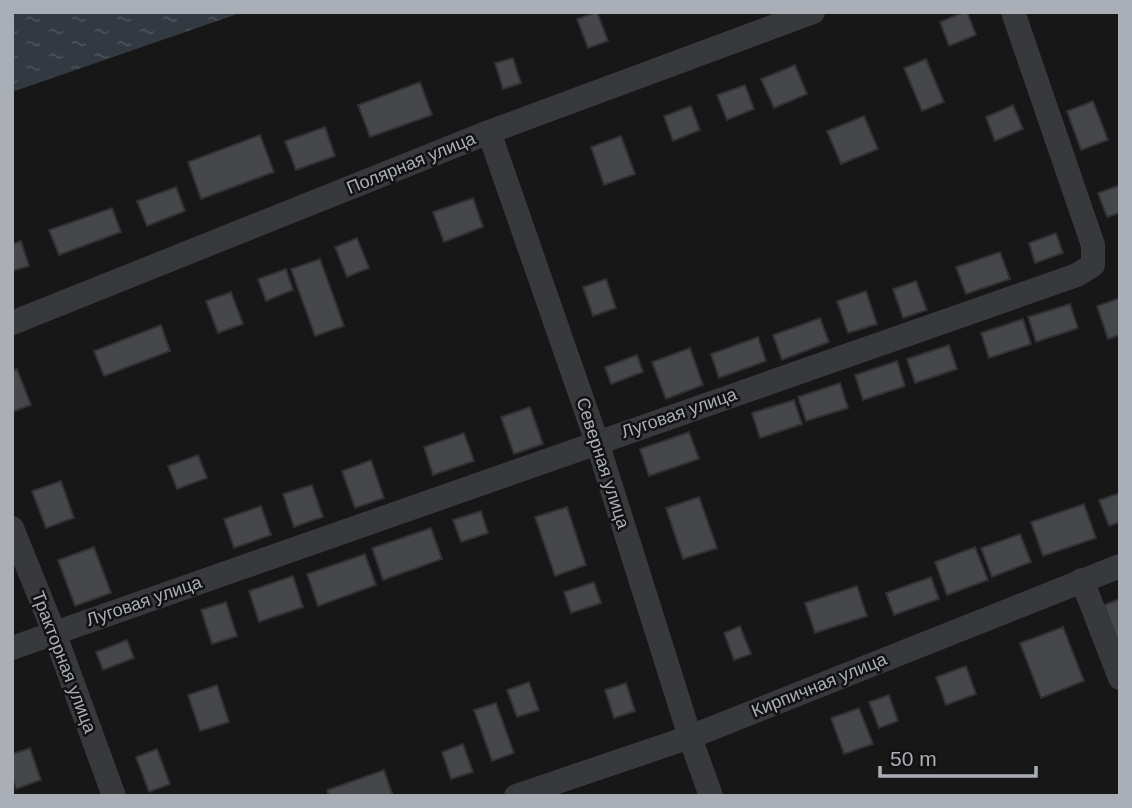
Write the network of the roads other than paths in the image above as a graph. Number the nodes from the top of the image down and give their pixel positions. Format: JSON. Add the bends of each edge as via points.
{"nodes":[{"id":1,"x":813,"y":12,"type":"edge"},
{"id":2,"x":1013,"y":12,"type":"edge"},
{"id":3,"x":489,"y":132,"type":"junction"},
{"id":4,"x":12,"y":323,"type":"edge"},
{"id":5,"x":597,"y":442,"type":"junction"},
{"id":6,"x":12,"y":528,"type":"edge"},
{"id":7,"x":1120,"y":566,"type":"edge"},
{"id":8,"x":1082,"y":580,"type":"junction"},
{"id":9,"x":54,"y":632,"type":"junction"},
{"id":10,"x":12,"y":648,"type":"edge"},
{"id":11,"x":1120,"y":678,"type":"edge"},
{"id":12,"x":690,"y":737,"type":"junction"},
{"id":13,"x":114,"y":796,"type":"edge"},
{"id":14,"x":516,"y":796,"type":"edge"},
{"id":15,"x":711,"y":796,"type":"edge"}],
"edges":[{"from":1,"to":3,"type":"street","name":"Полярная улица"},
{"from":2,"to":5,"type":"street","name":"Луговая улица","via":[[1093,245],[1093,264],[1077,275]]},
{"from":3,"to":4,"type":"street","name":"Полярная улица"},
{"from":3,"to":5,"type":"street","name":"Северная улица"},
{"from":5,"to":9,"type":"street","name":"Луговая улица"},
{"from":5,"to":12,"type":"street","name":"Северная улица"},
{"from":6,"to":9,"type":"street","name":"Тракторная улица"},
{"from":7,"to":8,"type":"street","name":"Кирпичная улица"},
{"from":8,"to":11,"type":"street"},
{"from":8,"to":12,"type":"street","name":"Кирпичная улица"},
{"from":9,"to":10,"type":"street","name":"Луговая улица"},
{"from":9,"to":13,"type":"street","name":"Тракторная улица"},
{"from":12,"to":14,"type":"street","name":"Кирпичная улица"},
{"from":12,"to":15,"type":"street","name":"Северная улица"}]}
